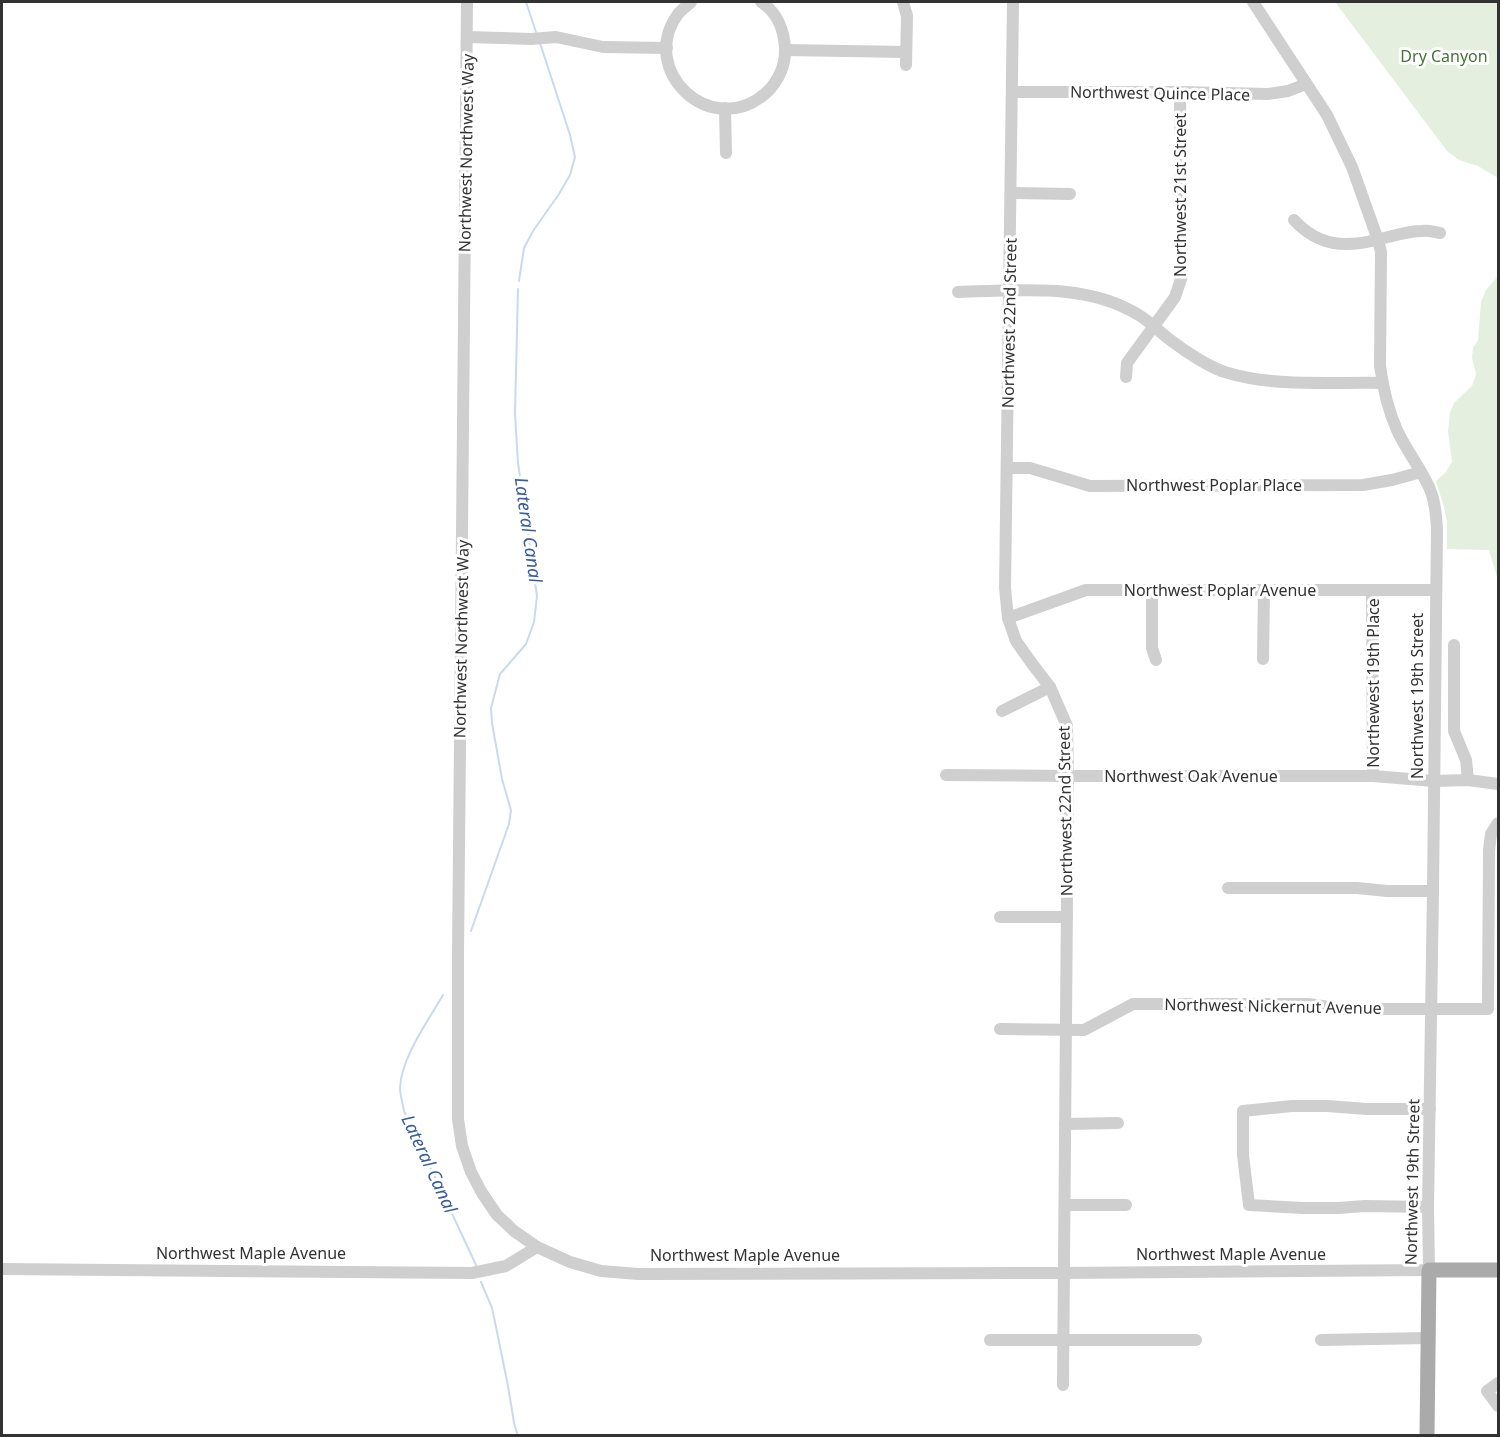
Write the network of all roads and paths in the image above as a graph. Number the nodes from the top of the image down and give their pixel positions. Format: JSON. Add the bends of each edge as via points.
{"nodes":[{"id":1,"x":467,"y":2,"type":"edge"},
{"id":2,"x":691,"y":2,"type":"edge"},
{"id":3,"x":761,"y":2,"type":"edge"},
{"id":4,"x":903,"y":2,"type":"edge"},
{"id":5,"x":1013,"y":2,"type":"edge"},
{"id":6,"x":1253,"y":2,"type":"edge"},
{"id":7,"x":467,"y":37,"type":"junction"},
{"id":8,"x":667,"y":48,"type":"junction"},
{"id":9,"x":785,"y":50,"type":"junction"},
{"id":10,"x":906,"y":52,"type":"junction"},
{"id":11,"x":906,"y":65,"type":"dead end"},
{"id":12,"x":1306,"y":84,"type":"junction"},
{"id":13,"x":1012,"y":92,"type":"junction"},
{"id":14,"x":1180,"y":92,"type":"junction"},
{"id":15,"x":725,"y":108,"type":"junction"},
{"id":16,"x":726,"y":153,"type":"dead end"},
{"id":17,"x":1011,"y":193,"type":"junction"},
{"id":18,"x":1070,"y":194,"type":"dead end"},
{"id":19,"x":1294,"y":220,"type":"dead end"},
{"id":20,"x":1440,"y":233,"type":"dead end"},
{"id":21,"x":1378,"y":240,"type":"junction"},
{"id":22,"x":1009,"y":291,"type":"junction"},
{"id":23,"x":958,"y":292,"type":"dead end"},
{"id":24,"x":1155,"y":327,"type":"junction"},
{"id":25,"x":1126,"y":377,"type":"dead end"},
{"id":26,"x":1382,"y":383,"type":"junction"},
{"id":27,"x":1007,"y":468,"type":"junction"},
{"id":28,"x":1421,"y":472,"type":"junction"},
{"id":29,"x":1152,"y":590,"type":"junction"},
{"id":30,"x":1264,"y":590,"type":"junction"},
{"id":31,"x":1372,"y":590,"type":"junction"},
{"id":32,"x":1436,"y":590,"type":"junction"},
{"id":33,"x":1008,"y":618,"type":"junction"},
{"id":34,"x":1454,"y":645,"type":"dead end"},
{"id":35,"x":1263,"y":659,"type":"dead end"},
{"id":36,"x":1156,"y":660,"type":"dead end"},
{"id":37,"x":1050,"y":687,"type":"junction"},
{"id":38,"x":1002,"y":711,"type":"dead end"},
{"id":39,"x":946,"y":775,"type":"dead end"},
{"id":40,"x":1068,"y":776,"type":"junction"},
{"id":41,"x":1373,"y":776,"type":"junction"},
{"id":42,"x":1468,"y":780,"type":"junction"},
{"id":43,"x":1434,"y":781,"type":"junction"},
{"id":44,"x":1498,"y":784,"type":"edge"},
{"id":45,"x":1498,"y":823,"type":"edge"},
{"id":46,"x":1228,"y":888,"type":"dead end"},
{"id":47,"x":1433,"y":891,"type":"junction"},
{"id":48,"x":1000,"y":917,"type":"dead end"},
{"id":49,"x":1067,"y":917,"type":"junction"},
{"id":50,"x":1494,"y":950,"type":"edge"},
{"id":51,"x":1431,"y":1009,"type":"junction"},
{"id":52,"x":1000,"y":1029,"type":"dead end"},
{"id":53,"x":1065,"y":1029,"type":"junction"},
{"id":54,"x":1430,"y":1109,"type":"junction"},
{"id":55,"x":1065,"y":1124,"type":"junction"},
{"id":56,"x":1118,"y":1124,"type":"dead end"},
{"id":57,"x":1126,"y":1204,"type":"dead end"},
{"id":58,"x":1065,"y":1205,"type":"junction"},
{"id":59,"x":1428,"y":1207,"type":"junction"},
{"id":60,"x":537,"y":1247,"type":"junction"},
{"id":61,"x":2,"y":1269,"type":"edge"},
{"id":62,"x":1429,"y":1270,"type":"junction"},
{"id":63,"x":1498,"y":1270,"type":"edge"},
{"id":64,"x":1065,"y":1273,"type":"junction"},
{"id":65,"x":1427,"y":1338,"type":"junction"},
{"id":66,"x":990,"y":1340,"type":"dead end"},
{"id":67,"x":1063,"y":1340,"type":"junction"},
{"id":68,"x":1196,"y":1340,"type":"dead end"},
{"id":69,"x":1321,"y":1340,"type":"dead end"},
{"id":70,"x":1498,"y":1383,"type":"edge"},
{"id":71,"x":1064,"y":1385,"type":"dead end"},
{"id":72,"x":1498,"y":1407,"type":"edge"},
{"id":73,"x":1427,"y":1436,"type":"edge"}],
"edges":[{"from":1,"to":7,"type":"street","name":"Northwest Northwest Way"},
{"from":2,"to":8,"type":"street","via":[[678,14],[669,32]]},
{"from":3,"to":9,"type":"street","via":[[777,19]]},
{"from":4,"to":10,"type":"street","via":[[907,16]]},
{"from":5,"to":13,"type":"street","name":"Northwest 22nd Street"},
{"from":6,"to":12,"type":"street","name":"Northwest 19th Street"},
{"from":7,"to":8,"type":"street","via":[[556,37],[603,47]]},
{"from":7,"to":60,"type":"street","name":"Northwest Northwest Way","via":[[458,1119],[462,1146],[482,1193],[497,1215]]},
{"from":8,"to":15,"type":"street","via":[[671,73],[682,90],[699,102]]},
{"from":9,"to":10,"type":"street"},
{"from":9,"to":15,"type":"street","via":[[781,72],[772,88],[758,100],[739,108]]},
{"from":10,"to":11,"type":"street"},
{"from":12,"to":14,"type":"street","name":"Northwest Quince Place","via":[[1268,94]]},
{"from":12,"to":21,"type":"street","name":"Northwest 19th Street","via":[[1340,140]]},
{"from":13,"to":14,"type":"street","name":"Northwest Quince Place"},
{"from":13,"to":17,"type":"street","name":"Northwest 22nd Street"},
{"from":14,"to":24,"type":"street","name":"Northwest 21st Street","via":[[1182,276],[1175,297]]},
{"from":15,"to":16,"type":"street"},
{"from":17,"to":18,"type":"street"},
{"from":17,"to":22,"type":"street","name":"Northwest 22nd Street"},
{"from":19,"to":21,"type":"street","via":[[1303,230],[1336,244]]},
{"from":20,"to":21,"type":"street","via":[[1405,232]]},
{"from":21,"to":26,"type":"street","name":"Northwest 19th Street"},
{"from":22,"to":23,"type":"street"},
{"from":22,"to":24,"type":"street","via":[[1062,291],[1090,296],[1137,314]]},
{"from":22,"to":27,"type":"street","name":"Northwest 22nd Street"},
{"from":24,"to":25,"type":"street","name":"Northwest 21st Street","via":[[1127,363]]},
{"from":24,"to":26,"type":"street","via":[[1172,342],[1225,373],[1273,381]]},
{"from":26,"to":28,"type":"street","name":"Northwest 19th Street","via":[[1397,430]]},
{"from":27,"to":28,"type":"street","name":"Northwest Poplar Place","via":[[1030,468],[1090,486],[1363,485]]},
{"from":27,"to":33,"type":"street","name":"Northwest 22nd Street"},
{"from":28,"to":32,"type":"street","name":"Northwest 19th Street","via":[[1435,508]]},
{"from":29,"to":30,"type":"street","name":"Northwest Poplar Avenue"},
{"from":29,"to":33,"type":"street","name":"Northwest Poplar Avenue","via":[[1086,590]]},
{"from":29,"to":36,"type":"street","via":[[1152,648]]},
{"from":30,"to":31,"type":"street","name":"Northwest Poplar Avenue"},
{"from":30,"to":35,"type":"street"},
{"from":31,"to":32,"type":"street","name":"Northwest Poplar Avenue"},
{"from":31,"to":41,"type":"street","name":"Northewest 19th Place"},
{"from":32,"to":43,"type":"street","name":"Northwest 19th Street"},
{"from":33,"to":37,"type":"street","name":"Northwest 22nd Street","via":[[1016,640]]},
{"from":34,"to":42,"type":"street","via":[[1454,732],[1466,760]]},
{"from":37,"to":38,"type":"street"},
{"from":37,"to":40,"type":"street","name":"Northwest 22nd Street","via":[[1067,726]]},
{"from":39,"to":40,"type":"street","name":"Northwest Oak Avenue"},
{"from":40,"to":41,"type":"street","name":"Northwest Oak Avenue"},
{"from":40,"to":49,"type":"street","name":"Northwest 22nd Street"},
{"from":41,"to":43,"type":"street","name":"Northwest Oak Avenue"},
{"from":42,"to":43,"type":"street","name":"Northwest Oak Avenue"},
{"from":42,"to":44,"type":"street","name":"Northwest Oak Avenue"},
{"from":43,"to":47,"type":"street","name":"Northwest 19th Street"},
{"from":45,"to":50,"type":"street","via":[[1491,834],[1489,850]]},
{"from":46,"to":47,"type":"street"},
{"from":47,"to":51,"type":"street","name":"Northwest 19th Street"},
{"from":48,"to":49,"type":"street"},
{"from":49,"to":53,"type":"street","name":"Northwest 22nd Street"},
{"from":50,"to":51,"type":"street","name":"Northwest Nickernut Avenue","via":[[1488,1009]]},
{"from":51,"to":53,"type":"street","name":"Northwest Nickernut Avenue","via":[[1133,1004],[1084,1030]]},
{"from":51,"to":54,"type":"street","name":"Northwest 19th Street"},
{"from":52,"to":53,"type":"street","name":"Northwest Nickernut Avenue"},
{"from":53,"to":55,"type":"street","name":"Northwest 22nd Street"},
{"from":54,"to":59,"type":"street","name":"Northwest 19th Street"},
{"from":54,"to":59,"type":"street","via":[[1292,1106],[1243,1111],[1249,1204],[1303,1208]]},
{"from":55,"to":56,"type":"street"},
{"from":55,"to":58,"type":"street","name":"Northwest 22nd Street"},
{"from":57,"to":58,"type":"street"},
{"from":58,"to":64,"type":"street","name":"Northwest 22nd Street"},
{"from":59,"to":62,"type":"street","name":"Northwest 19th Street"},
{"from":60,"to":61,"type":"street","name":"Northwest Maple Avenue","via":[[506,1266],[472,1273]]},
{"from":60,"to":64,"type":"street","name":"Northwest Maple Avenue","via":[[601,1271],[638,1274]]},
{"from":62,"to":63,"type":"main road","name":"Northwest Maple Avenue"},
{"from":62,"to":64,"type":"street","name":"Northwest Maple Avenue"},
{"from":62,"to":65,"type":"main road","name":"Northwest 19th Street"},
{"from":64,"to":67,"type":"street","name":"Northwest 22nd Street"},
{"from":65,"to":69,"type":"street"},
{"from":65,"to":73,"type":"main road","name":"Northwest 19th Street"},
{"from":66,"to":67,"type":"street"},
{"from":67,"to":68,"type":"street"},
{"from":67,"to":71,"type":"street","name":"Northwest 22nd Street"},
{"from":70,"to":72,"type":"street","via":[[1487,1391]]}]}
